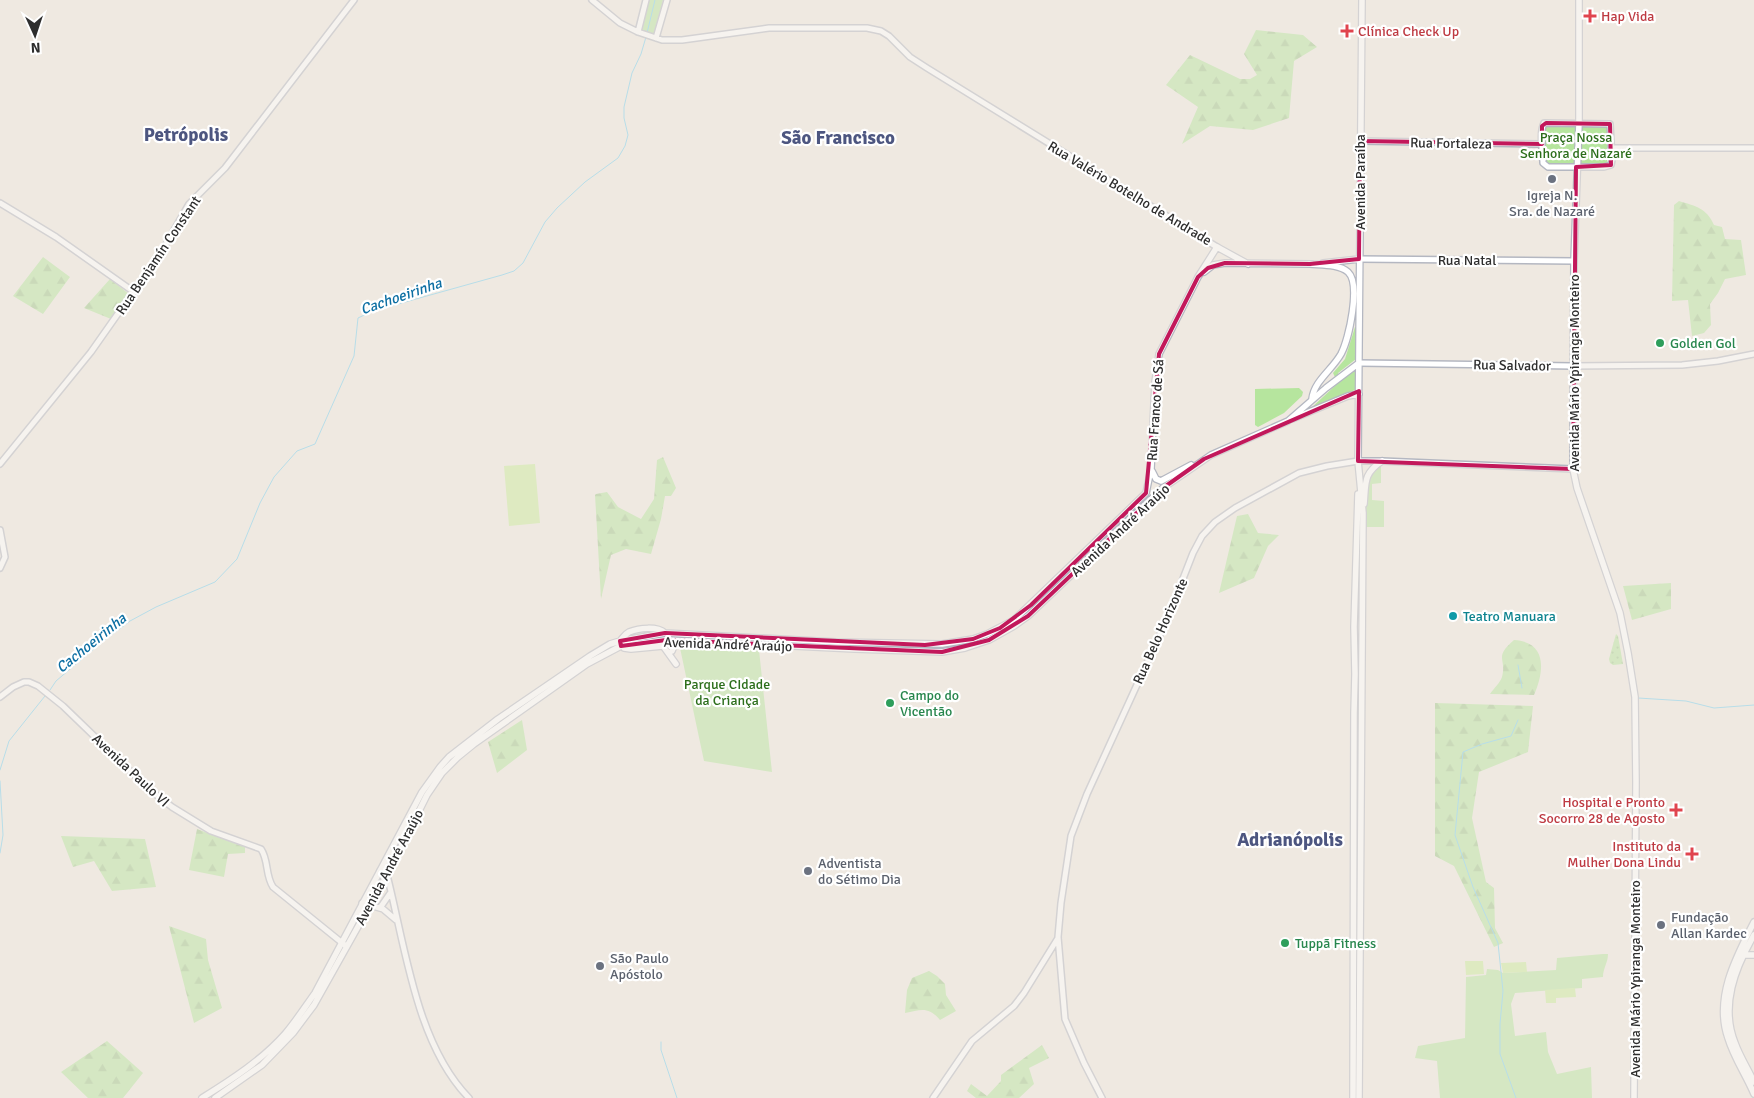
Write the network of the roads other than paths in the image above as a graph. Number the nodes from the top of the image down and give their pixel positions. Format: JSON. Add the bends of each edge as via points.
{"nodes":[{"id":1,"x":354,"y":0,"type":"edge"},
{"id":2,"x":592,"y":0,"type":"edge"},
{"id":3,"x":646,"y":0,"type":"edge"},
{"id":4,"x":667,"y":0,"type":"edge"},
{"id":5,"x":1362,"y":0,"type":"edge"},
{"id":6,"x":1579,"y":0,"type":"edge"},
{"id":7,"x":640,"y":32,"type":"junction"},
{"id":8,"x":654,"y":38,"type":"junction"},
{"id":9,"x":1578,"y":123,"type":"junction"},
{"id":10,"x":1360,"y":141,"type":"junction"},
{"id":11,"x":1542,"y":144,"type":"junction"},
{"id":12,"x":1612,"y":148,"type":"junction"},
{"id":13,"x":1754,"y":148,"type":"edge"},
{"id":14,"x":1576,"y":167,"type":"junction"},
{"id":15,"x":0,"y":203,"type":"edge"},
{"id":16,"x":1217,"y":247,"type":"junction"},
{"id":17,"x":1359,"y":260,"type":"junction"},
{"id":18,"x":1574,"y":261,"type":"junction"},
{"id":19,"x":1248,"y":264,"type":"junction"},
{"id":20,"x":1310,"y":264,"type":"junction"},
{"id":21,"x":1198,"y":277,"type":"junction"},
{"id":22,"x":134,"y":292,"type":"junction"},
{"id":23,"x":1754,"y":354,"type":"edge"},
{"id":24,"x":1359,"y":363,"type":"junction"},
{"id":25,"x":1573,"y":366,"type":"junction"},
{"id":26,"x":1358,"y":394,"type":"junction"},
{"id":27,"x":1312,"y":399,"type":"junction"},
{"id":28,"x":1288,"y":421,"type":"junction"},
{"id":29,"x":1204,"y":459,"type":"junction"},
{"id":30,"x":1358,"y":461,"type":"junction"},
{"id":31,"x":1382,"y":461,"type":"junction"},
{"id":32,"x":0,"y":464,"type":"edge"},
{"id":33,"x":1151,"y":469,"type":"junction"},
{"id":34,"x":1573,"y":469,"type":"junction"},
{"id":35,"x":1359,"y":485,"type":"junction"},
{"id":36,"x":1143,"y":497,"type":"joint"},
{"id":37,"x":1363,"y":513,"type":"junction"},
{"id":38,"x":0,"y":530,"type":"edge"},
{"id":39,"x":0,"y":568,"type":"edge"},
{"id":40,"x":665,"y":640,"type":"junction"},
{"id":41,"x":676,"y":641,"type":"junction"},
{"id":42,"x":1366,"y":642,"type":"dead end"},
{"id":43,"x":620,"y":644,"type":"junction"},
{"id":44,"x":1362,"y":648,"type":"junction"},
{"id":45,"x":672,"y":651,"type":"dead end"},
{"id":46,"x":676,"y":664,"type":"dead end"},
{"id":47,"x":1361,"y":665,"type":"junction"},
{"id":48,"x":1366,"y":671,"type":"dead end"},
{"id":49,"x":0,"y":696,"type":"edge"},
{"id":50,"x":380,"y":871,"type":"junction"},
{"id":51,"x":387,"y":875,"type":"junction"},
{"id":52,"x":391,"y":891,"type":"junction"},
{"id":53,"x":362,"y":903,"type":"junction"},
{"id":54,"x":368,"y":906,"type":"junction"},
{"id":55,"x":380,"y":908,"type":"junction"},
{"id":56,"x":398,"y":921,"type":"junction"},
{"id":57,"x":1754,"y":922,"type":"edge"},
{"id":58,"x":1058,"y":938,"type":"junction"},
{"id":59,"x":1751,"y":939,"type":"edge"},
{"id":60,"x":344,"y":945,"type":"junction"},
{"id":61,"x":1743,"y":955,"type":"junction"},
{"id":62,"x":1754,"y":955,"type":"edge"},
{"id":63,"x":1754,"y":1082,"type":"edge"},
{"id":64,"x":1754,"y":1094,"type":"edge"},
{"id":65,"x":202,"y":1098,"type":"edge"},
{"id":66,"x":215,"y":1098,"type":"edge"},
{"id":67,"x":469,"y":1098,"type":"edge"},
{"id":68,"x":933,"y":1098,"type":"edge"},
{"id":69,"x":1102,"y":1098,"type":"edge"},
{"id":70,"x":1353,"y":1098,"type":"edge"},
{"id":71,"x":1358,"y":1098,"type":"edge"},
{"id":72,"x":1634,"y":1098,"type":"edge"}],
"edges":[{"from":1,"to":22,"type":"street","name":"Rua Benjamín Constant","via":[[225,168],[189,204]]},
{"from":2,"to":7,"type":"street","name":"Rua Valério Botelho de Andrade","via":[[620,23]]},
{"from":3,"to":7,"type":"street"},
{"from":4,"to":8,"type":"street"},
{"from":5,"to":10,"type":"main road","name":"Avenida Paraíba"},
{"from":6,"to":9,"type":"main road","name":"Avenida Mário Ypiranga Monteiro"},
{"from":7,"to":8,"type":"street","name":"Rua Valério Botelho de Andrade"},
{"from":8,"to":16,"type":"street","name":"Rua Valério Botelho de Andrade","via":[[682,40],[769,28],[859,27],[877,30],[918,62]]},
{"from":9,"to":11,"type":"street","via":[[1544,123]]},
{"from":9,"to":12,"type":"street","via":[[1610,124]]},
{"from":9,"to":14,"type":"main road","name":"Avenida Mário Ypiranga Monteiro"},
{"from":10,"to":11,"type":"street","name":"Rua Fortaleza"},
{"from":10,"to":17,"type":"main road","name":"Avenida Paraíba"},
{"from":11,"to":14,"type":"street","via":[[1545,165]]},
{"from":12,"to":13,"type":"street"},
{"from":12,"to":14,"type":"street","via":[[1612,163],[1608,167]]},
{"from":14,"to":18,"type":"main road","name":"Avenida Mário Ypiranga Monteiro"},
{"from":15,"to":22,"type":"street","via":[[56,237]]},
{"from":16,"to":19,"type":"main road","name":"Rua Valério Botelho de Andrade"},
{"from":16,"to":21,"type":"main road","name":"Rua Franco de Sá"},
{"from":17,"to":18,"type":"street","name":"Rua Natal"},
{"from":17,"to":20,"type":"main road","name":"Rua Valério Botelho de Andrade"},
{"from":17,"to":24,"type":"main road","name":"Avenida Paraíba"},
{"from":18,"to":25,"type":"main road","name":"Avenida Mário Ypiranga Monteiro"},
{"from":19,"to":20,"type":"main road","name":"Rua Valério Botelho de Andrade"},
{"from":19,"to":21,"type":"main road","via":[[1218,263]]},
{"from":20,"to":27,"type":"main road","via":[[1346,270],[1351,276],[1352,294],[1347,340],[1336,362],[1315,388]]},
{"from":21,"to":33,"type":"main road","name":"Rua Franco de Sá","via":[[1162,345],[1157,362]]},
{"from":22,"to":32,"type":"street","name":"Rua Benjamín Constant","via":[[91,352]]},
{"from":23,"to":25,"type":"street","name":"Rua Salvador","via":[[1682,365]]},
{"from":24,"to":25,"type":"street","name":"Rua Salvador"},
{"from":24,"to":26,"type":"main road","name":"Avenida Paraíba"},
{"from":24,"to":27,"type":"main road","name":"Avenida André Araújo"},
{"from":25,"to":34,"type":"main road","name":"Avenida Mário Ypiranga Monteiro"},
{"from":26,"to":28,"type":"main road"},
{"from":26,"to":30,"type":"main road","name":"Avenida Paraíba"},
{"from":27,"to":28,"type":"main road","name":"Avenida André Araújo"},
{"from":28,"to":29,"type":"main road","name":"Avenida André Araújo"},
{"from":29,"to":33,"type":"main road","name":"Rua Franco de Sá","via":[[1161,481]]},
{"from":29,"to":41,"type":"main road","name":"Avenida André Araújo","via":[[1162,488],[1028,616],[1002,634],[976,645],[942,652]]},
{"from":30,"to":31,"type":"street","name":"Rua Belo Horizonte"},
{"from":30,"to":35,"type":"main road","name":"Avenida Paraíba"},
{"from":30,"to":58,"type":"street","name":"Rua Belo Horizonte","via":[[1299,473],[1235,508],[1202,536],[1078,815],[1071,836]]},
{"from":31,"to":34,"type":"street","name":"Rua Belo Horizonte"},
{"from":31,"to":37,"type":"main road","via":[[1367,476]]},
{"from":33,"to":36,"type":"main road","name":"Rua Franco de Sá"},
{"from":34,"to":72,"type":"main road","name":"Avenida Mário Ypiranga Monteiro","via":[[1622,621],[1635,697]]},
{"from":35,"to":37,"type":"main road"},
{"from":35,"to":70,"type":"main road","via":[[1354,627]]},
{"from":36,"to":40,"type":"main road","name":"Avenida André Araújo","via":[[1014,620],[973,639],[925,645]]},
{"from":37,"to":44,"type":"main road"},
{"from":38,"to":39,"type":"street","via":[[6,557]]},
{"from":40,"to":41,"type":"main road","name":"Avenida André Araújo"},
{"from":40,"to":43,"type":"main road","name":"Avenida André Araújo"},
{"from":40,"to":43,"type":"main road","via":[[662,630],[654,628],[627,633]]},
{"from":40,"to":46,"type":"main road"},
{"from":41,"to":45,"type":"main road"},
{"from":42,"to":44,"type":"main road"},
{"from":43,"to":50,"type":"main road","name":"Avenida André Araújo","via":[[601,649],[449,757],[422,792]]},
{"from":43,"to":51,"type":"main road","name":"Avenida André Araújo","via":[[586,664],[458,757],[426,795]]},
{"from":44,"to":47,"type":"main road"},
{"from":47,"to":48,"type":"main road"},
{"from":47,"to":71,"type":"main road"},
{"from":49,"to":60,"type":"street","name":"Avenida Paulo VI","via":[[18,684],[29,682],[38,686],[172,807],[211,831],[261,850],[273,887]]},
{"from":50,"to":51,"type":"street"},
{"from":50,"to":53,"type":"main road","name":"Avenida André Araújo"},
{"from":51,"to":52,"type":"street"},
{"from":51,"to":54,"type":"main road","name":"Avenida André Araújo"},
{"from":52,"to":55,"type":"street"},
{"from":52,"to":56,"type":"street"},
{"from":53,"to":54,"type":"street"},
{"from":53,"to":60,"type":"main road","name":"Avenida André Araújo"},
{"from":54,"to":55,"type":"street"},
{"from":54,"to":60,"type":"main road","name":"Avenida André Araújo"},
{"from":55,"to":56,"type":"street"},
{"from":56,"to":67,"type":"street","via":[[425,1022],[446,1067]]},
{"from":57,"to":59,"type":"main road"},
{"from":58,"to":68,"type":"street","via":[[1014,1006],[972,1041]]},
{"from":58,"to":69,"type":"street","name":"Rua Belo Horizonte","via":[[1065,1019]]},
{"from":59,"to":61,"type":"main road"},
{"from":59,"to":62,"type":"street"},
{"from":59,"to":64,"type":"main road","via":[[1732,966],[1724,1019],[1728,1040]]},
{"from":60,"to":65,"type":"main road","name":"Avenida André Araújo","via":[[315,993],[276,1044],[233,1079]]},
{"from":60,"to":66,"type":"main road","name":"Avenida André Araújo","via":[[314,1005],[293,1033],[262,1065]]},
{"from":61,"to":62,"type":"main road"},
{"from":61,"to":63,"type":"main road","via":[[1733,979],[1729,1019],[1734,1042]]}]}
